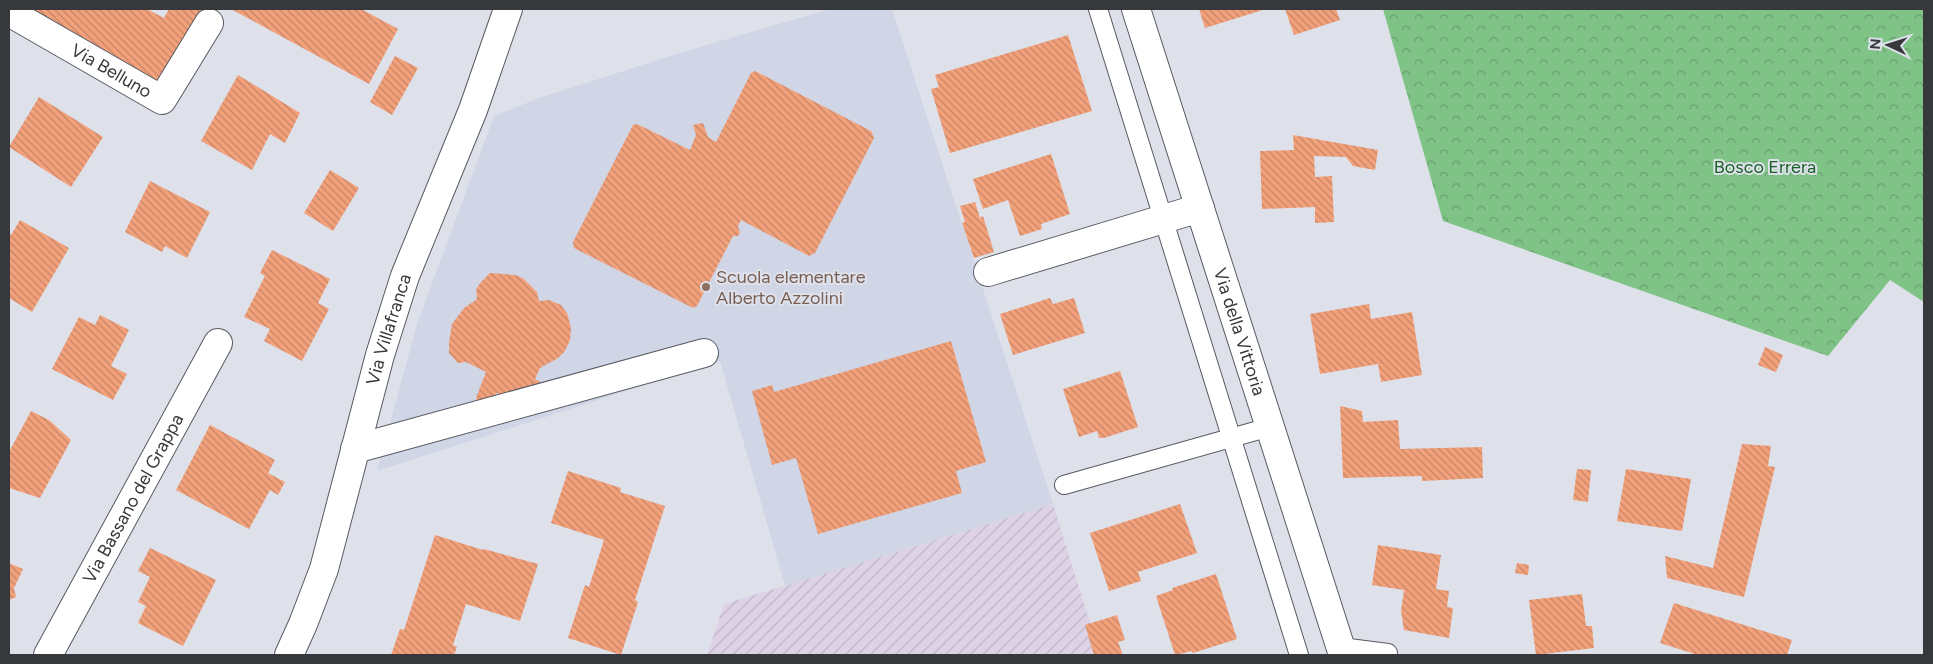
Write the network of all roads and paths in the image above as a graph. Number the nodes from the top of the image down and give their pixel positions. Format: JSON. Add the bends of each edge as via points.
{"nodes":[{"id":1,"x":508,"y":9,"type":"edge"},
{"id":2,"x":1098,"y":9,"type":"edge"},
{"id":3,"x":1136,"y":9,"type":"edge"},
{"id":4,"x":9,"y":12,"type":"edge"},
{"id":5,"x":209,"y":23,"type":"dead end"},
{"id":6,"x":1200,"y":208,"type":"junction"},
{"id":7,"x":1163,"y":219,"type":"junction"},
{"id":8,"x":988,"y":272,"type":"dead end"},
{"id":9,"x":218,"y":343,"type":"dead end"},
{"id":10,"x":704,"y":353,"type":"dead end"},
{"id":11,"x":1270,"y":427,"type":"junction"},
{"id":12,"x":1231,"y":438,"type":"junction"},
{"id":13,"x":355,"y":449,"type":"junction"},
{"id":14,"x":1064,"y":485,"type":"dead end"},
{"id":15,"x":1342,"y":651,"type":"edge"},
{"id":16,"x":48,"y":655,"type":"edge"},
{"id":17,"x":289,"y":655,"type":"edge"},
{"id":18,"x":1299,"y":655,"type":"edge"},
{"id":19,"x":1388,"y":655,"type":"edge"}],
"edges":[{"from":1,"to":13,"type":"street","name":"Via Villafranca","via":[[476,102],[405,276]]},
{"from":2,"to":7,"type":"lane"},
{"from":3,"to":6,"type":"street","name":"Via della Vittoria"},
{"from":4,"to":5,"type":"street","name":"Via Belluno","via":[[162,100]]},
{"from":6,"to":7,"type":"street"},
{"from":6,"to":11,"type":"street","name":"Via della Vittoria"},
{"from":7,"to":8,"type":"street"},
{"from":7,"to":12,"type":"lane"},
{"from":9,"to":16,"type":"street","name":"Via Bassano del Grappa"},
{"from":10,"to":13,"type":"street"},
{"from":11,"to":12,"type":"lane"},
{"from":11,"to":15,"type":"street","name":"Via della Vittoria"},
{"from":12,"to":14,"type":"lane"},
{"from":12,"to":18,"type":"lane"},
{"from":13,"to":17,"type":"street","name":"Via Villafranca","via":[[324,569]]},
{"from":15,"to":19,"type":"lane"}]}
